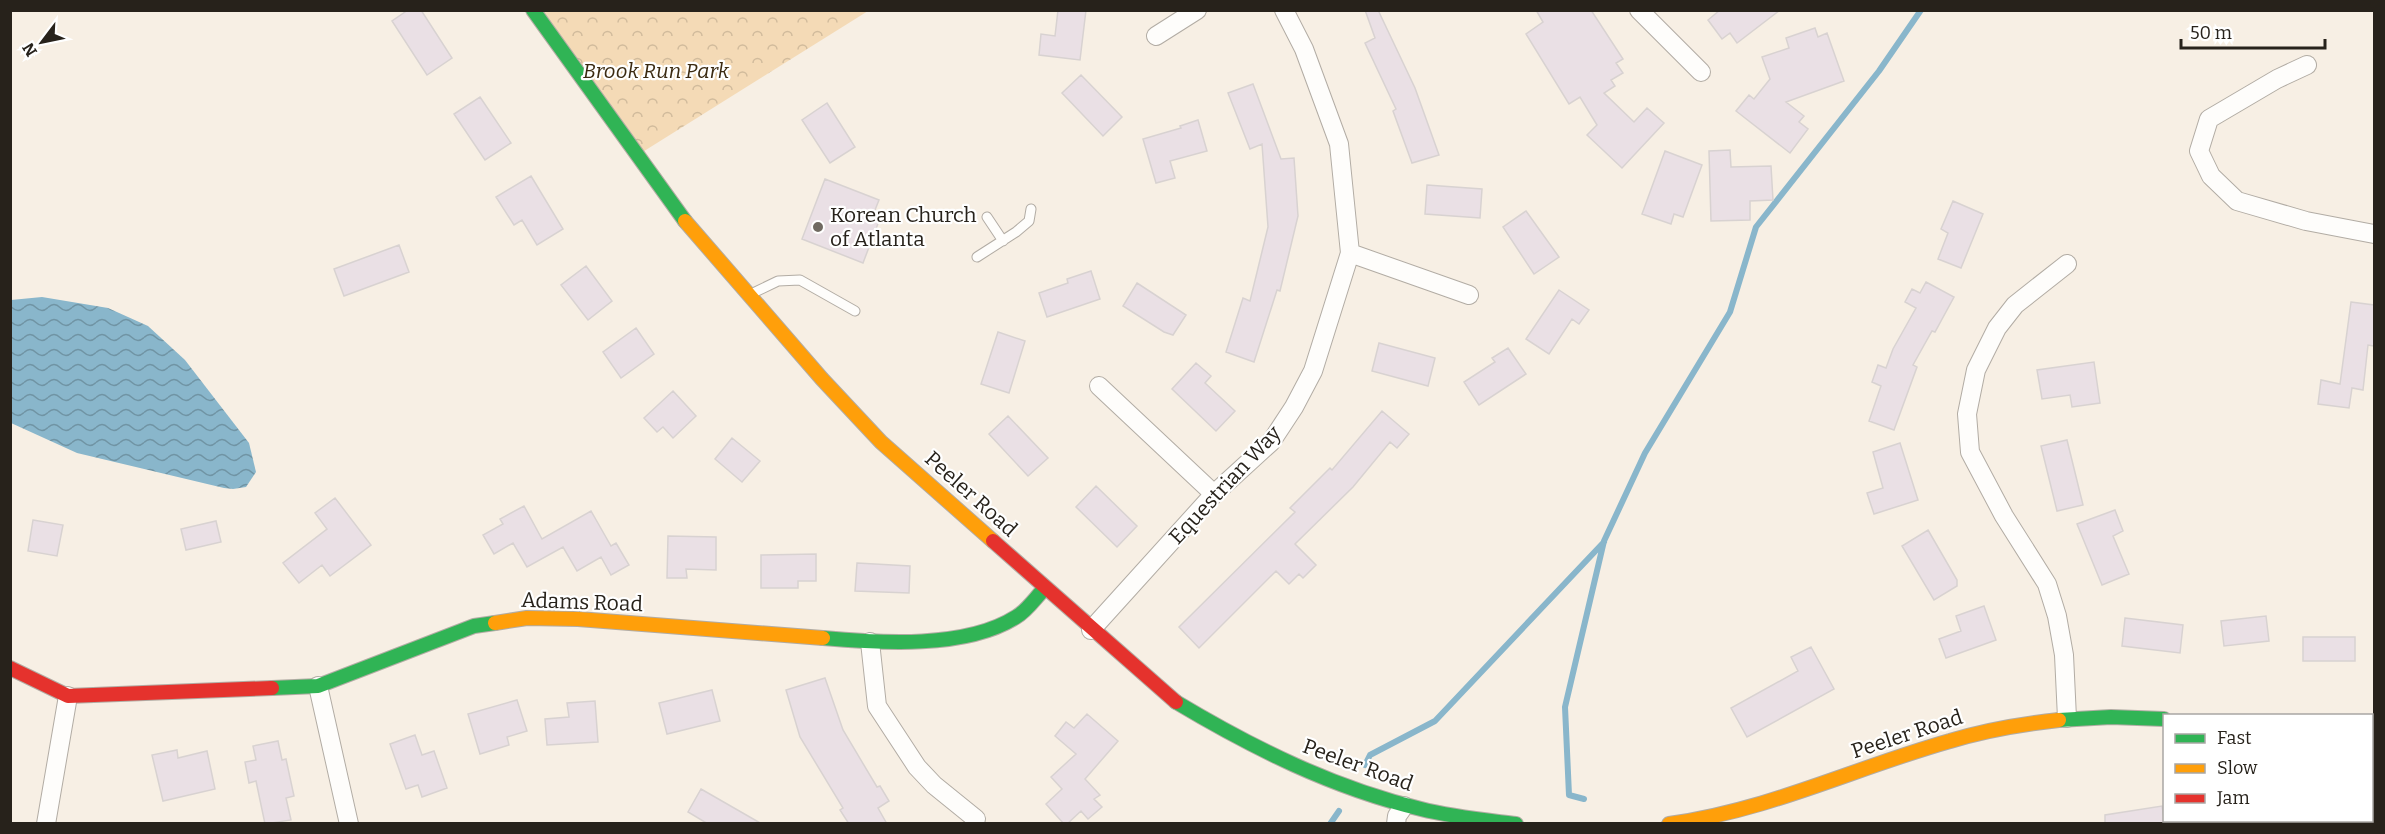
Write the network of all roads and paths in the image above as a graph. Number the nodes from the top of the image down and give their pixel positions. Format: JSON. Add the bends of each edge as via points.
{"nodes":[{"id":1,"x":533,"y":10,"type":"edge"},
{"id":2,"x":1197,"y":10,"type":"edge"},
{"id":3,"x":1284,"y":10,"type":"edge"},
{"id":4,"x":1638,"y":10,"type":"edge"},
{"id":5,"x":1156,"y":36,"type":"dead end"},
{"id":6,"x":2307,"y":65,"type":"dead end"},
{"id":7,"x":1701,"y":72,"type":"dead end"},
{"id":8,"x":1030,"y":209,"type":"dead end"},
{"id":9,"x":987,"y":218,"type":"dead end"},
{"id":10,"x":2374,"y":234,"type":"edge"},
{"id":11,"x":1003,"y":241,"type":"junction"},
{"id":12,"x":1350,"y":253,"type":"junction"},
{"id":13,"x":977,"y":257,"type":"dead end"},
{"id":14,"x":2067,"y":264,"type":"dead end"},
{"id":15,"x":749,"y":295,"type":"junction"},
{"id":16,"x":1469,"y":295,"type":"dead end"},
{"id":17,"x":855,"y":311,"type":"dead end"},
{"id":18,"x":1099,"y":386,"type":"dead end"},
{"id":19,"x":1214,"y":494,"type":"junction"},
{"id":20,"x":1045,"y":588,"type":"junction"},
{"id":21,"x":1091,"y":630,"type":"junction"},
{"id":22,"x":870,"y":642,"type":"junction"},
{"id":23,"x":10,"y":668,"type":"edge"},
{"id":24,"x":318,"y":686,"type":"junction"},
{"id":25,"x":68,"y":696,"type":"junction"},
{"id":26,"x":2067,"y":718,"type":"junction"},
{"id":27,"x":2163,"y":719,"type":"edge"},
{"id":28,"x":1404,"y":806,"type":"junction"},
{"id":29,"x":976,"y":819,"type":"dead end"},
{"id":30,"x":46,"y":824,"type":"edge"},
{"id":31,"x":349,"y":824,"type":"edge"},
{"id":32,"x":1396,"y":824,"type":"edge"},
{"id":33,"x":1516,"y":824,"type":"edge"},
{"id":34,"x":1669,"y":824,"type":"edge"}],
"edges":[{"from":1,"to":15,"type":"street","name":"Peeler Road","via":[[677,209]]},
{"from":2,"to":5,"type":"street"},
{"from":3,"to":12,"type":"street","name":"Equestrian Way","via":[[1304,49],[1339,144]]},
{"from":4,"to":7,"type":"street"},
{"from":6,"to":10,"type":"street","via":[[2209,119],[2199,151],[2211,176],[2237,201]]},
{"from":8,"to":11,"type":"lane","via":[[1029,221]]},
{"from":9,"to":11,"type":"lane"},
{"from":11,"to":13,"type":"lane"},
{"from":12,"to":16,"type":"street"},
{"from":12,"to":19,"type":"street","name":"Equestrian Way","via":[[1313,371],[1294,407],[1271,442]]},
{"from":14,"to":26,"type":"street","via":[[2015,305],[1997,328],[1976,370],[1966,414],[1970,452],[2047,584],[2064,656]]},
{"from":15,"to":17,"type":"lane","via":[[778,281],[800,280]]},
{"from":15,"to":20,"type":"street","name":"Peeler Road","via":[[880,442]]},
{"from":18,"to":19,"type":"street"},
{"from":19,"to":21,"type":"street","name":"Equestrian Way"},
{"from":20,"to":21,"type":"street","name":"Peeler Road"},
{"from":20,"to":22,"type":"street","name":"Adams Road","via":[[1017,618],[981,632],[928,641]]},
{"from":21,"to":28,"type":"street","name":"Peeler Road","via":[[1168,697],[1217,727],[1308,773]]},
{"from":22,"to":24,"type":"street","name":"Adams Road","via":[[527,618],[474,626]]},
{"from":22,"to":29,"type":"street","via":[[877,706],[917,767]]},
{"from":23,"to":25,"type":"street","name":"Adams Road"},
{"from":24,"to":25,"type":"street","name":"Adams Road"},
{"from":24,"to":31,"type":"street"},
{"from":25,"to":30,"type":"street"},
{"from":26,"to":27,"type":"street","name":"Peeler Road"},
{"from":26,"to":34,"type":"street","name":"Peeler Road","via":[[1951,740],[1775,800]]},
{"from":28,"to":32,"type":"street"},
{"from":28,"to":33,"type":"street","name":"Peeler Road"}]}
